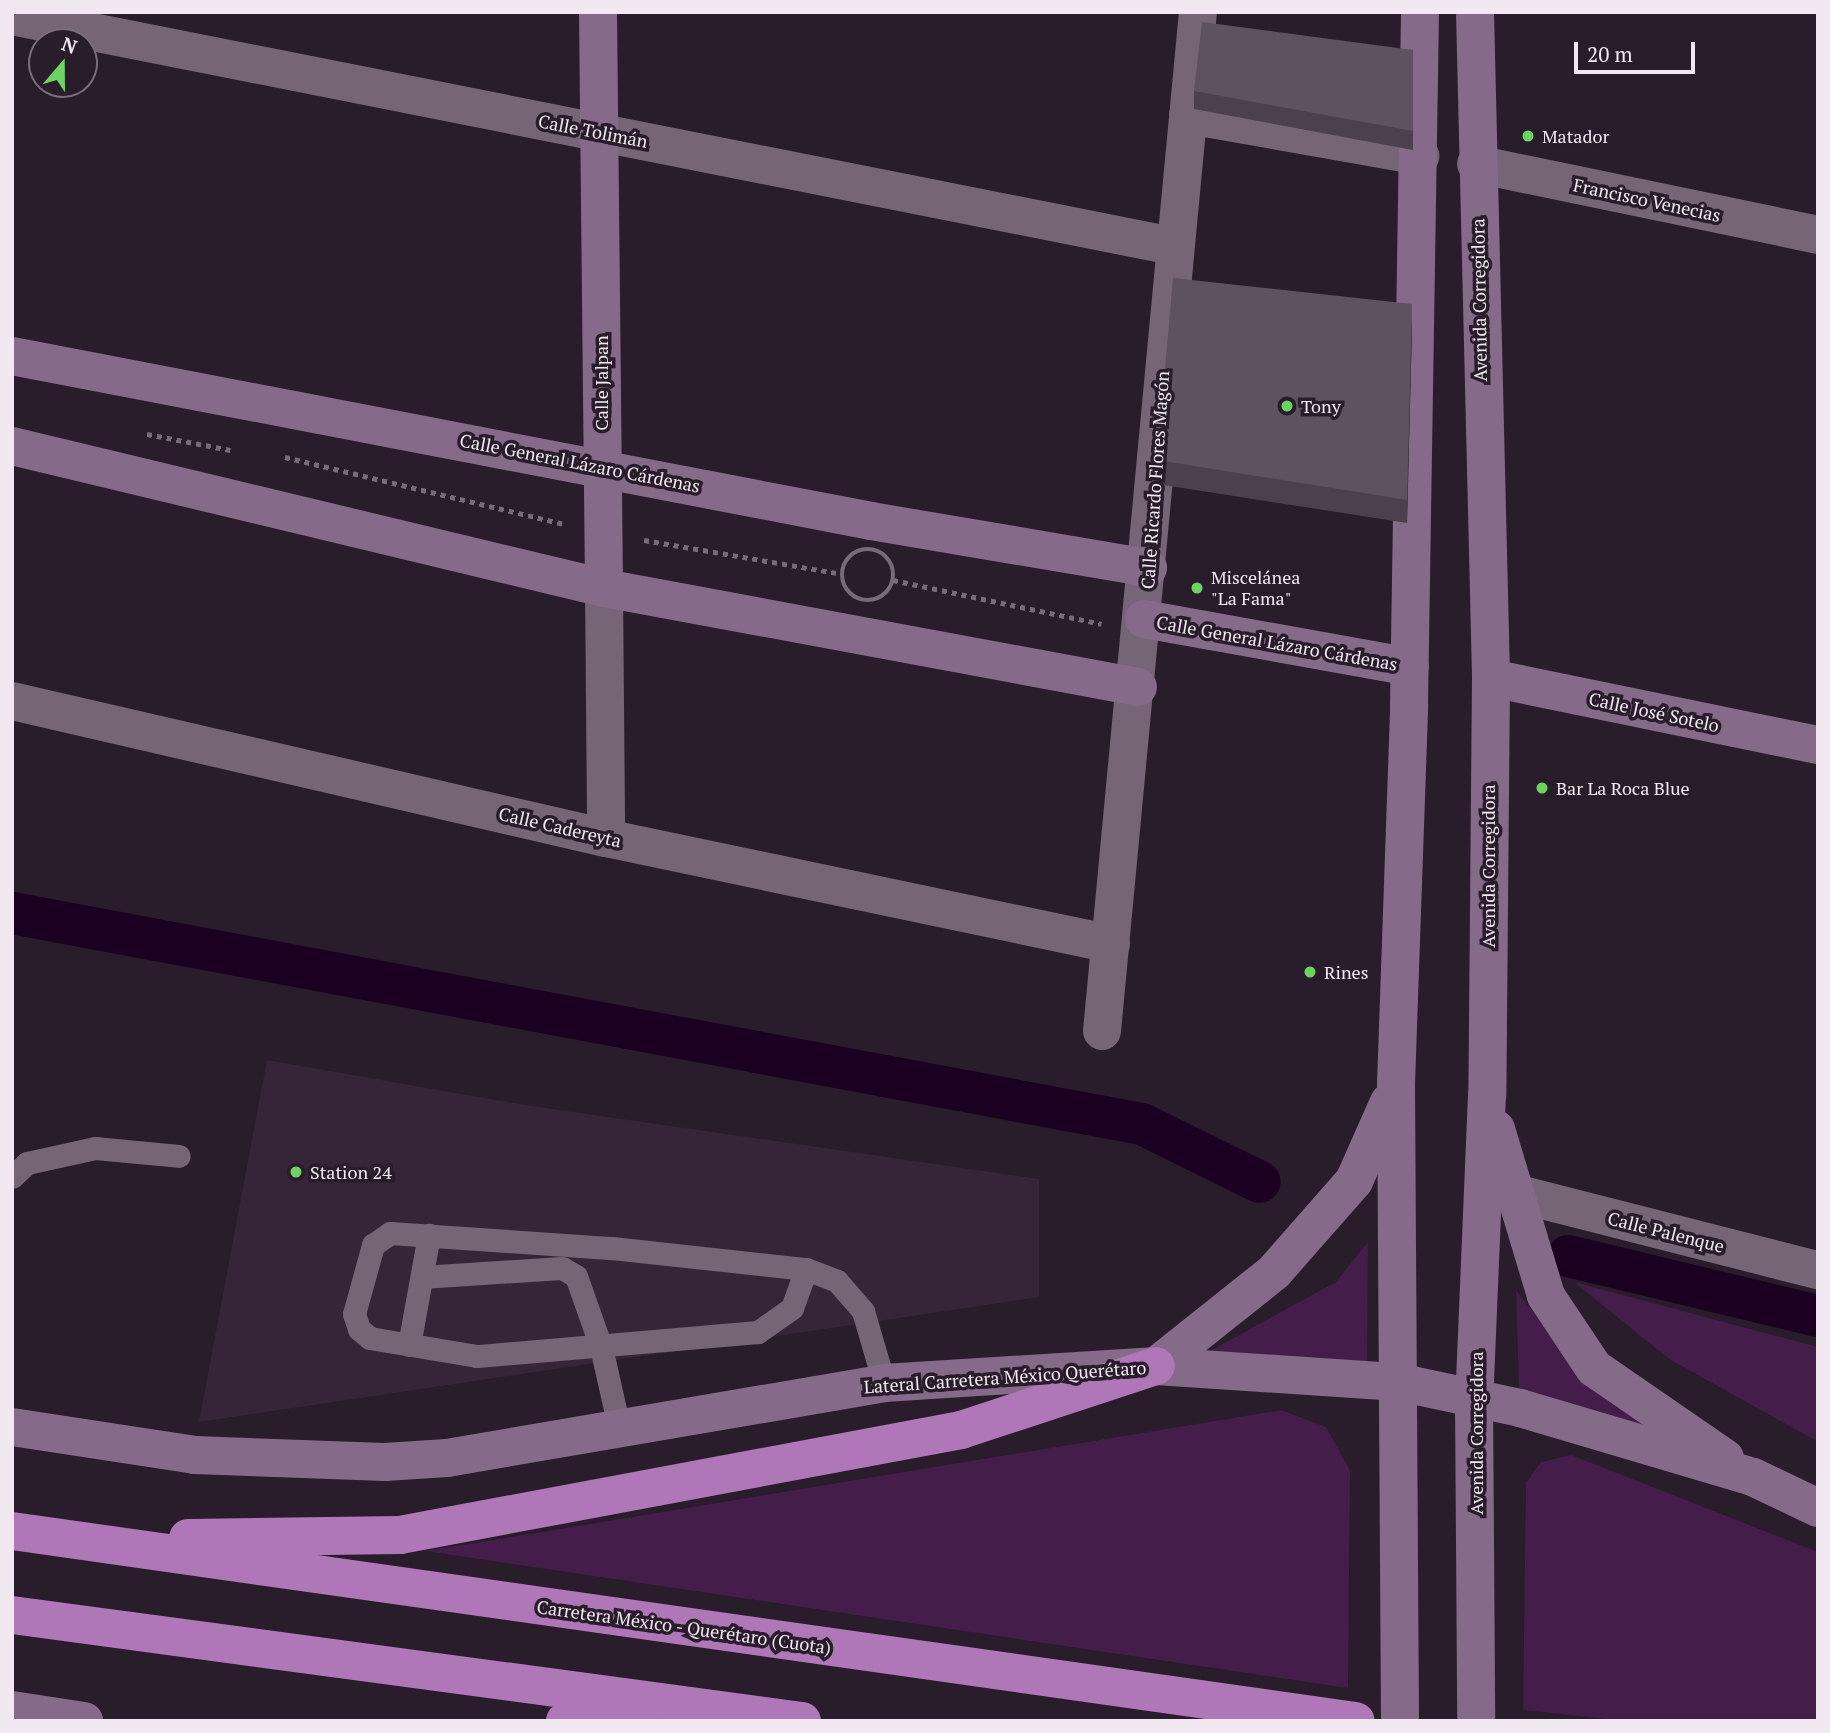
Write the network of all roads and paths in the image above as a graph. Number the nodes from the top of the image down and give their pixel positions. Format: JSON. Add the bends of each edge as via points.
{"nodes":[{"id":1,"x":598,"y":12,"type":"edge"},
{"id":2,"x":1198,"y":12,"type":"edge"},
{"id":3,"x":1420,"y":12,"type":"edge"},
{"id":4,"x":1475,"y":12,"type":"edge"},
{"id":5,"x":12,"y":16,"type":"edge"},
{"id":6,"x":1188,"y":116,"type":"junction"},
{"id":7,"x":601,"y":132,"type":"junction"},
{"id":8,"x":1419,"y":156,"type":"junction"},
{"id":9,"x":1476,"y":164,"type":"junction"},
{"id":10,"x":1818,"y":235,"type":"edge"},
{"id":11,"x":1173,"y":246,"type":"junction"},
{"id":12,"x":12,"y":356,"type":"edge"},
{"id":13,"x":233,"y":440,"type":"dead end"},
{"id":14,"x":12,"y":446,"type":"edge"},
{"id":15,"x":285,"y":447,"type":"dead end"},
{"id":16,"x":285,"y":457,"type":"junction"},
{"id":17,"x":231,"y":460,"type":"dead end"},
{"id":18,"x":600,"y":466,"type":"junction"},
{"id":19,"x":282,"y":467,"type":"dead end"},
{"id":20,"x":602,"y":533,"type":"junction"},
{"id":21,"x":1148,"y":568,"type":"junction"},
{"id":22,"x":842,"y":574,"type":"junction"},
{"id":23,"x":893,"y":580,"type":"junction"},
{"id":24,"x":604,"y":588,"type":"junction"},
{"id":25,"x":1143,"y":626,"type":"junction"},
{"id":26,"x":1410,"y":667,"type":"junction"},
{"id":27,"x":1491,"y":678,"type":"junction"},
{"id":28,"x":1138,"y":687,"type":"junction"},
{"id":29,"x":12,"y":701,"type":"edge"},
{"id":30,"x":1818,"y":745,"type":"edge"},
{"id":31,"x":606,"y":838,"type":"junction"},
{"id":32,"x":1111,"y":944,"type":"junction"},
{"id":33,"x":1102,"y":1031,"type":"dead end"},
{"id":34,"x":1396,"y":1084,"type":"junction"},
{"id":35,"x":1487,"y":1095,"type":"junction"},
{"id":36,"x":179,"y":1156,"type":"dead end"},
{"id":37,"x":12,"y":1177,"type":"edge"},
{"id":38,"x":1515,"y":1193,"type":"junction"},
{"id":39,"x":429,"y":1235,"type":"junction"},
{"id":40,"x":806,"y":1269,"type":"junction"},
{"id":41,"x":1818,"y":1270,"type":"edge"},
{"id":42,"x":422,"y":1277,"type":"junction"},
{"id":43,"x":409,"y":1345,"type":"junction"},
{"id":44,"x":601,"y":1347,"type":"junction"},
{"id":45,"x":1156,"y":1366,"type":"junction"},
{"id":46,"x":1398,"y":1382,"type":"junction"},
{"id":47,"x":884,"y":1383,"type":"junction"},
{"id":48,"x":1474,"y":1400,"type":"junction"},
{"id":49,"x":12,"y":1427,"type":"edge"},
{"id":50,"x":620,"y":1427,"type":"junction"},
{"id":51,"x":1753,"y":1477,"type":"junction"},
{"id":52,"x":1818,"y":1508,"type":"edge"},
{"id":53,"x":12,"y":1531,"type":"edge"},
{"id":54,"x":64,"y":1539,"type":"junction"},
{"id":55,"x":12,"y":1615,"type":"edge"},
{"id":56,"x":691,"y":1703,"type":"junction"},
{"id":57,"x":12,"y":1710,"type":"edge"},
{"id":58,"x":84,"y":1721,"type":"edge"},
{"id":59,"x":565,"y":1721,"type":"edge"},
{"id":60,"x":802,"y":1721,"type":"edge"},
{"id":61,"x":1356,"y":1721,"type":"edge"},
{"id":62,"x":1401,"y":1721,"type":"edge"},
{"id":63,"x":1476,"y":1721,"type":"edge"}],
"edges":[{"from":1,"to":7,"type":"main road","name":"Calle Jalpan"},
{"from":2,"to":6,"type":"street","name":"Calle Ricardo Flores Magón"},
{"from":3,"to":8,"type":"main road"},
{"from":4,"to":9,"type":"main road","name":"Avenida Corregidora"},
{"from":5,"to":7,"type":"street","name":"Calle Tolimán"},
{"from":6,"to":8,"type":"street"},
{"from":6,"to":11,"type":"street","name":"Calle Ricardo Flores Magón"},
{"from":7,"to":11,"type":"street","name":"Calle Tolimán"},
{"from":7,"to":18,"type":"main road","name":"Calle Jalpan"},
{"from":8,"to":26,"type":"main road"},
{"from":9,"to":10,"type":"street","name":"Francisco Venecias"},
{"from":9,"to":27,"type":"main road","name":"Avenida Corregidora"},
{"from":11,"to":21,"type":"street","name":"Calle Ricardo Flores Magón"},
{"from":12,"to":18,"type":"main road","name":"Calle General Lázaro Cárdenas"},
{"from":13,"to":17,"type":"path"},
{"from":14,"to":24,"type":"main road"},
{"from":15,"to":16,"type":"path"},
{"from":16,"to":19,"type":"path"},
{"from":16,"to":20,"type":"path"},
{"from":18,"to":20,"type":"main road","name":"Calle Jalpan"},
{"from":18,"to":21,"type":"main road","name":"Calle General Lázaro Cárdenas","via":[[871,521]]},
{"from":20,"to":22,"type":"path"},
{"from":20,"to":24,"type":"main road","name":"Calle Jalpan"},
{"from":21,"to":25,"type":"street","name":"Calle Ricardo Flores Magón"},
{"from":22,"to":23,"type":"path","via":[[844,585],[860,600],[881,597]]},
{"from":22,"to":23,"type":"path","via":[[851,555],[867,549],[889,560]]},
{"from":23,"to":25,"type":"path"},
{"from":24,"to":28,"type":"main road"},
{"from":24,"to":31,"type":"street","name":"Calle Jalpan"},
{"from":25,"to":26,"type":"main road","name":"Calle General Lázaro Cárdenas"},
{"from":25,"to":28,"type":"street","name":"Calle Ricardo Flores Magón"},
{"from":26,"to":34,"type":"main road"},
{"from":27,"to":30,"type":"main road","name":"Calle José Sotelo"},
{"from":27,"to":35,"type":"main road","name":"Avenida Corregidora"},
{"from":28,"to":32,"type":"street","name":"Calle Ricardo Flores Magón"},
{"from":29,"to":31,"type":"street","name":"Calle Cadereyta"},
{"from":31,"to":32,"type":"street","name":"Calle Cadereyta"},
{"from":32,"to":33,"type":"street","name":"Calle Ricardo Flores Magón"},
{"from":34,"to":45,"type":"main road","via":[[1376,1138],[1347,1190],[1274,1272]]},
{"from":34,"to":46,"type":"main road"},
{"from":35,"to":38,"type":"main road"},
{"from":35,"to":48,"type":"main road","name":"Avenida Corregidora"},
{"from":36,"to":37,"type":"lane","via":[[95,1148],[27,1163]]},
{"from":38,"to":41,"type":"street","name":"Calle Palenque"},
{"from":38,"to":51,"type":"main road","via":[[1546,1296],[1594,1368]]},
{"from":39,"to":40,"type":"lane"},
{"from":39,"to":42,"type":"lane"},
{"from":39,"to":43,"type":"lane","via":[[390,1233],[380,1237],[373,1245],[354,1314],[359,1329],[370,1338]]},
{"from":40,"to":44,"type":"lane","via":[[792,1308],[758,1332]]},
{"from":40,"to":47,"type":"lane","via":[[837,1281],[863,1311]]},
{"from":42,"to":43,"type":"lane"},
{"from":42,"to":44,"type":"lane","via":[[562,1268],[576,1276]]},
{"from":43,"to":44,"type":"lane","via":[[477,1356]]},
{"from":44,"to":50,"type":"lane"},
{"from":45,"to":46,"type":"main road","name":"Lateral Carretera México Querétaro"},
{"from":45,"to":47,"type":"main road","name":"Lateral Carretera México Querétaro"},
{"from":45,"to":54,"type":"highway","via":[[961,1430],[400,1535]]},
{"from":46,"to":48,"type":"main road","name":"Lateral Carretera México Querétaro"},
{"from":46,"to":62,"type":"main road"},
{"from":47,"to":50,"type":"main road","name":"Lateral Carretera México Querétaro"},
{"from":48,"to":51,"type":"main road","name":"Lateral Carretera México Querétaro","via":[[1520,1408]]},
{"from":48,"to":63,"type":"main road","name":"Avenida Corregidora"},
{"from":49,"to":50,"type":"main road","name":"Lateral Carretera México Querétaro","via":[[194,1455],[385,1462],[447,1458]]},
{"from":51,"to":52,"type":"main road","name":"Lateral Carretera México Querétaro"},
{"from":53,"to":54,"type":"highway","name":"Carretera México - Querétaro (Cuota)"},
{"from":54,"to":61,"type":"highway","name":"Carretera México - Querétaro (Cuota)"},
{"from":55,"to":56,"type":"highway"},
{"from":56,"to":59,"type":"highway"},
{"from":56,"to":60,"type":"highway"},
{"from":57,"to":58,"type":"main road"}]}
